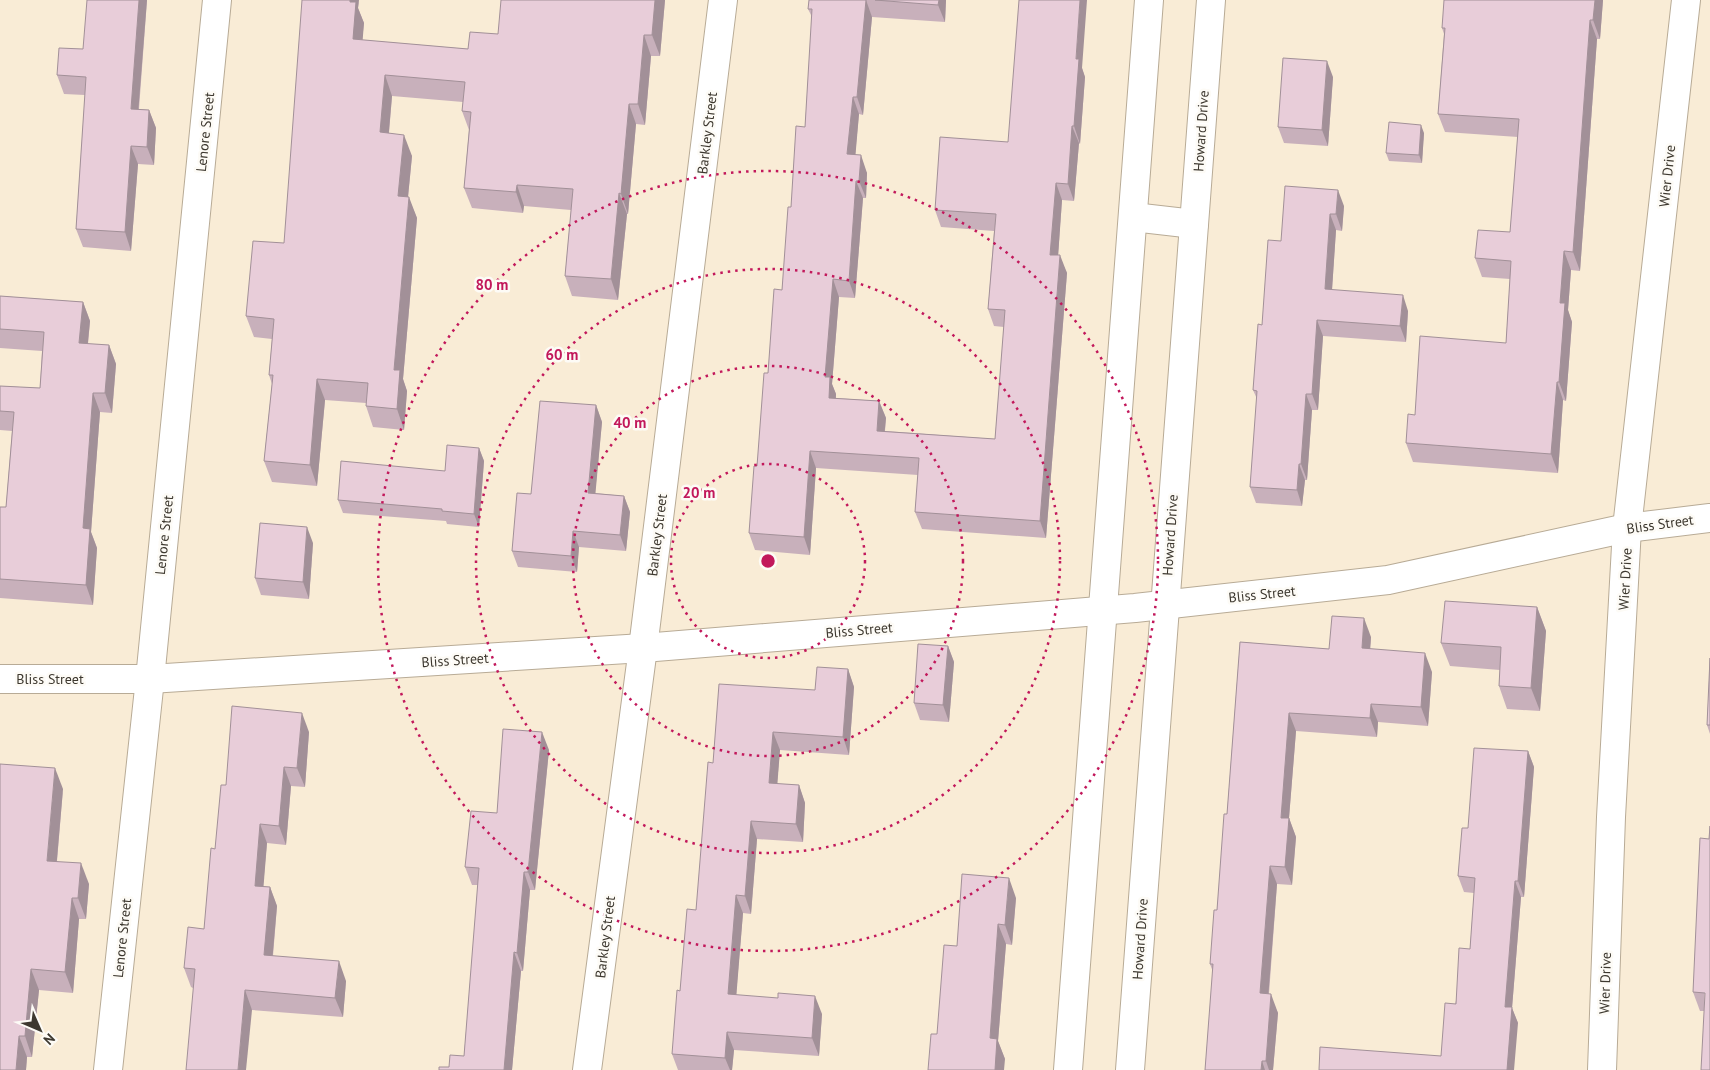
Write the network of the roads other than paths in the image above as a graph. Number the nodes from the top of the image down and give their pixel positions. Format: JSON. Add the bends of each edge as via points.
{"nodes":[{"id":1,"x":217,"y":0,"type":"edge"},
{"id":2,"x":723,"y":0,"type":"edge"},
{"id":3,"x":1149,"y":0,"type":"edge"},
{"id":4,"x":1211,"y":0,"type":"edge"},
{"id":5,"x":1686,"y":0,"type":"edge"},
{"id":6,"x":1133,"y":217,"type":"junction"},
{"id":7,"x":1194,"y":224,"type":"junction"},
{"id":8,"x":1710,"y":518,"type":"edge"},
{"id":9,"x":1628,"y":528,"type":"junction"},
{"id":10,"x":1165,"y":604,"type":"junction"},
{"id":11,"x":1103,"y":610,"type":"junction"},
{"id":12,"x":642,"y":648,"type":"junction"},
{"id":13,"x":0,"y":679,"type":"edge"},
{"id":14,"x":150,"y":679,"type":"junction"},
{"id":15,"x":108,"y":1070,"type":"edge"},
{"id":16,"x":587,"y":1070,"type":"edge"},
{"id":17,"x":1068,"y":1070,"type":"edge"},
{"id":18,"x":1130,"y":1070,"type":"edge"},
{"id":19,"x":1602,"y":1070,"type":"edge"}],
"edges":[{"from":1,"to":14,"type":"street","name":"Lenore Street"},
{"from":2,"to":12,"type":"street","name":"Barkley Street"},
{"from":3,"to":6,"type":"street"},
{"from":4,"to":7,"type":"street","name":"Howard Drive"},
{"from":5,"to":9,"type":"street","name":"Wier Drive"},
{"from":6,"to":7,"type":"street"},
{"from":6,"to":11,"type":"street"},
{"from":7,"to":10,"type":"street","name":"Howard Drive"},
{"from":8,"to":9,"type":"street","name":"Bliss Street"},
{"from":9,"to":10,"type":"street","name":"Bliss Street","via":[[1388,580]]},
{"from":9,"to":19,"type":"street","name":"Wier Drive","via":[[1611,817]]},
{"from":10,"to":11,"type":"street","name":"Bliss Street"},
{"from":10,"to":18,"type":"street","name":"Howard Drive"},
{"from":11,"to":12,"type":"street","name":"Bliss Street"},
{"from":11,"to":17,"type":"street"},
{"from":12,"to":14,"type":"street","name":"Bliss Street"},
{"from":12,"to":16,"type":"street","name":"Barkley Street"},
{"from":13,"to":14,"type":"street","name":"Bliss Street"},
{"from":14,"to":15,"type":"street","name":"Lenore Street"}]}
